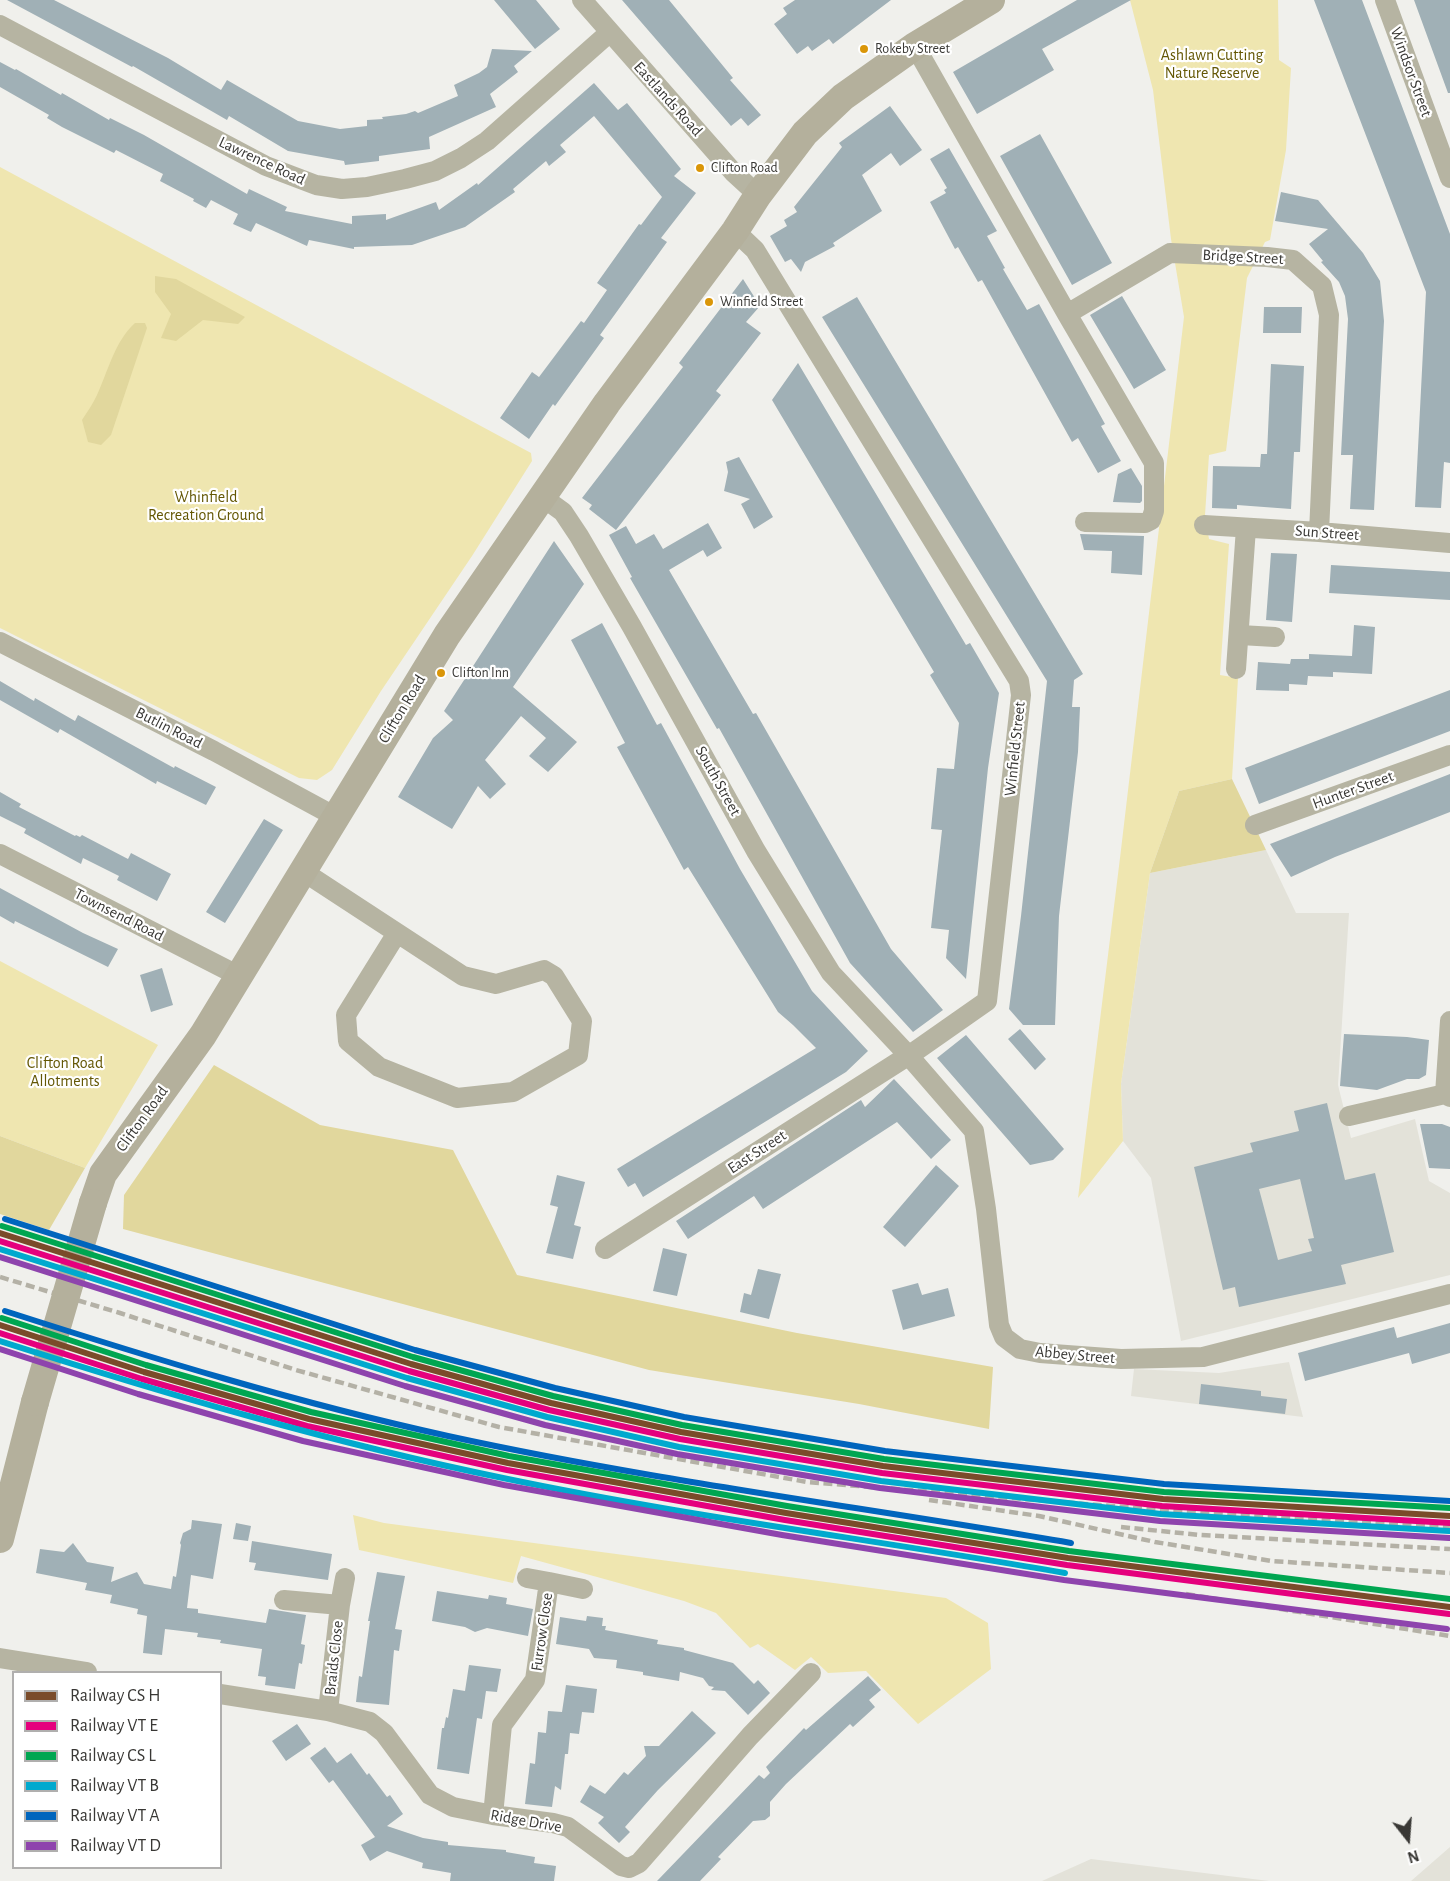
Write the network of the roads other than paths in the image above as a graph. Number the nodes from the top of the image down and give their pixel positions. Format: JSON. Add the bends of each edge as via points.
{"nodes":[{"id":1,"x":582,"y":0,"type":"edge"},
{"id":2,"x":1385,"y":0,"type":"edge"},
{"id":3,"x":983,"y":2,"type":"edge"},
{"id":4,"x":0,"y":25,"type":"edge"},
{"id":5,"x":609,"y":33,"type":"junction"},
{"id":6,"x":915,"y":46,"type":"junction"},
{"id":7,"x":1450,"y":178,"type":"edge"},
{"id":8,"x":758,"y":195,"type":"junction"},
{"id":9,"x":735,"y":231,"type":"junction"},
{"id":10,"x":1066,"y":314,"type":"junction"},
{"id":11,"x":541,"y":496,"type":"junction"},
{"id":12,"x":1085,"y":522,"type":"dead end"},
{"id":13,"x":1204,"y":525,"type":"dead end"},
{"id":14,"x":1246,"y":528,"type":"junction"},
{"id":15,"x":1319,"y":532,"type":"junction"},
{"id":16,"x":1450,"y":543,"type":"edge"},
{"id":17,"x":1240,"y":635,"type":"junction"},
{"id":18,"x":1275,"y":637,"type":"dead end"},
{"id":19,"x":0,"y":642,"type":"edge"},
{"id":20,"x":1236,"y":669,"type":"dead end"},
{"id":21,"x":1450,"y":755,"type":"edge"},
{"id":22,"x":336,"y":817,"type":"junction"},
{"id":23,"x":1256,"y":825,"type":"dead end"},
{"id":24,"x":0,"y":854,"type":"edge"},
{"id":25,"x":304,"y":872,"type":"junction"},
{"id":26,"x":397,"y":933,"type":"junction"},
{"id":27,"x":239,"y":976,"type":"junction"},
{"id":28,"x":1450,"y":1021,"type":"edge"},
{"id":29,"x":909,"y":1056,"type":"junction"},
{"id":30,"x":1447,"y":1096,"type":"edge"},
{"id":31,"x":1349,"y":1116,"type":"dead end"},
{"id":32,"x":605,"y":1249,"type":"dead end"},
{"id":33,"x":1450,"y":1294,"type":"edge"},
{"id":34,"x":0,"y":1539,"type":"edge"},
{"id":35,"x":345,"y":1578,"type":"dead end"},
{"id":36,"x":527,"y":1578,"type":"dead end"},
{"id":37,"x":549,"y":1582,"type":"junction"},
{"id":38,"x":583,"y":1589,"type":"dead end"},
{"id":39,"x":284,"y":1600,"type":"dead end"},
{"id":40,"x":340,"y":1605,"type":"junction"},
{"id":41,"x":0,"y":1659,"type":"edge"},
{"id":42,"x":80,"y":1671,"type":"edge"},
{"id":43,"x":811,"y":1673,"type":"dead end"},
{"id":44,"x":222,"y":1694,"type":"edge"},
{"id":45,"x":328,"y":1711,"type":"junction"},
{"id":46,"x":493,"y":1815,"type":"junction"}],
"edges":[{"from":1,"to":5,"type":"street","name":"Eastlands Road"},
{"from":2,"to":7,"type":"street","name":"Windsor Street"},
{"from":3,"to":6,"type":"street","name":"Clifton Road"},
{"from":4,"to":5,"type":"street","name":"Lawrence Road","via":[[266,166],[316,185],[342,189],[405,179],[435,171],[461,158],[486,141]]},
{"from":5,"to":8,"type":"street","name":"Eastlands Road"},
{"from":6,"to":8,"type":"street","name":"Clifton Road","via":[[843,97],[805,133]]},
{"from":6,"to":10,"type":"street"},
{"from":8,"to":9,"type":"street","name":"Clifton Road"},
{"from":9,"to":11,"type":"street","name":"Clifton Road"},
{"from":9,"to":29,"type":"street","name":"Winfield Street","via":[[755,250],[1019,681],[1021,695],[987,1001]]},
{"from":10,"to":12,"type":"street","via":[[1154,463],[1151,520]]},
{"from":10,"to":15,"type":"street","name":"Bridge Street","via":[[1170,253],[1293,260],[1312,276],[1322,286],[1329,315]]},
{"from":11,"to":22,"type":"street","name":"Clifton Road","via":[[447,635]]},
{"from":11,"to":29,"type":"street","name":"South Street","via":[[563,512],[579,536],[756,851],[831,973]]},
{"from":13,"to":14,"type":"street","name":"Sun Street"},
{"from":14,"to":15,"type":"street","name":"Sun Street"},
{"from":14,"to":17,"type":"street"},
{"from":15,"to":16,"type":"street","name":"Sun Street"},
{"from":17,"to":18,"type":"street"},
{"from":17,"to":20,"type":"street"},
{"from":19,"to":22,"type":"street","name":"Butlin Road"},
{"from":21,"to":23,"type":"street","name":"Hunter Street"},
{"from":22,"to":25,"type":"street","name":"Clifton Road"},
{"from":24,"to":27,"type":"street","name":"Townsend Road"},
{"from":25,"to":26,"type":"street"},
{"from":25,"to":27,"type":"street","name":"Clifton Road"},
{"from":26,"to":26,"type":"street","via":[[346,1015],[348,1041],[379,1067],[457,1098],[513,1092],[578,1055],[582,1021],[554,976],[544,970],[496,984],[463,976]]},
{"from":27,"to":34,"type":"street","name":"Clifton Road","bridge":true,"via":[[203,1035],[103,1174],[35,1402]]},
{"from":28,"to":30,"type":"street"},
{"from":29,"to":32,"type":"street","name":"East Street"},
{"from":29,"to":33,"type":"street","name":"Abbey Street","via":[[974,1131],[999,1325],[1004,1337],[1020,1349],[1121,1359],[1203,1357]]},
{"from":30,"to":31,"type":"street"},
{"from":35,"to":40,"type":"street","name":"Braids Close"},
{"from":36,"to":37,"type":"street","name":"Furrow Close"},
{"from":37,"to":38,"type":"street","name":"Furrow Close"},
{"from":37,"to":46,"type":"street","name":"Furrow Close","via":[[535,1680],[502,1725]]},
{"from":39,"to":40,"type":"street","name":"Braids Close"},
{"from":40,"to":45,"type":"street","name":"Braids Close"},
{"from":41,"to":42,"type":"street"},
{"from":43,"to":46,"type":"street","name":"Ridge Drive","via":[[639,1863],[629,1868],[568,1827]]},
{"from":44,"to":45,"type":"street","name":"Ridge Drive"},
{"from":45,"to":46,"type":"street","name":"Ridge Drive","via":[[370,1722],[384,1733],[430,1795],[453,1807]]}]}
